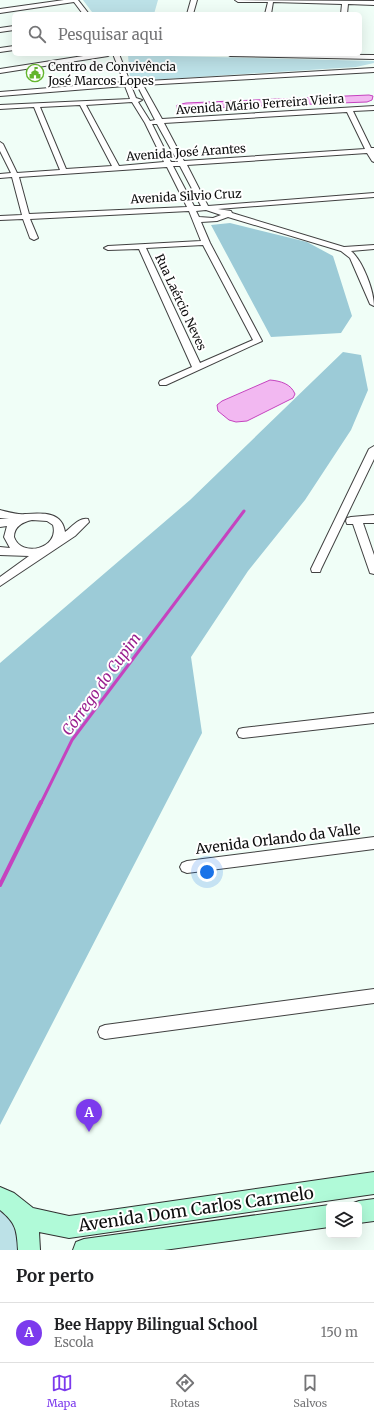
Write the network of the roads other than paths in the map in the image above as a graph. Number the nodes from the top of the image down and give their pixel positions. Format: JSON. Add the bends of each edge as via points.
{"nodes":[{"id":1,"x":26,"y":0,"type":"edge"},
{"id":2,"x":75,"y":0,"type":"edge"},
{"id":3,"x":194,"y":0,"type":"edge"},
{"id":4,"x":238,"y":0,"type":"edge"},
{"id":5,"x":271,"y":0,"type":"edge"},
{"id":6,"x":345,"y":1,"type":"edge"},
{"id":7,"x":374,"y":3,"type":"edge"},
{"id":8,"x":30,"y":6,"type":"junction"},
{"id":9,"x":0,"y":11,"type":"edge"},
{"id":10,"x":84,"y":12,"type":"edge"},
{"id":11,"x":191,"y":12,"type":"edge"},
{"id":12,"x":268,"y":12,"type":"edge"},
{"id":13,"x":344,"y":12,"type":"edge"},
{"id":14,"x":12,"y":28,"type":"edge"},
{"id":15,"x":0,"y":30,"type":"edge"},
{"id":16,"x":12,"y":48,"type":"edge"},
{"id":17,"x":0,"y":50,"type":"edge"},
{"id":18,"x":95,"y":56,"type":"edge"},
{"id":19,"x":117,"y":56,"type":"edge"},
{"id":20,"x":357,"y":56,"type":"edge"},
{"id":21,"x":374,"y":57,"type":"edge"},
{"id":22,"x":374,"y":66,"type":"edge"},
{"id":23,"x":358,"y":70,"type":"junction"},
{"id":24,"x":374,"y":70,"type":"edge"},
{"id":25,"x":0,"y":71,"type":"edge"},
{"id":26,"x":139,"y":83,"type":"junction"},
{"id":27,"x":126,"y":84,"type":"junction"},
{"id":28,"x":0,"y":94,"type":"edge"},
{"id":29,"x":134,"y":100,"type":"junction"},
{"id":30,"x":147,"y":100,"type":"junction"},
{"id":31,"x":82,"y":103,"type":"junction"},
{"id":32,"x":36,"y":105,"type":"junction"},
{"id":33,"x":0,"y":107,"type":"edge"},
{"id":34,"x":374,"y":108,"type":"edge"},
{"id":35,"x":349,"y":110,"type":"junction"},
{"id":36,"x":160,"y":121,"type":"junction"},
{"id":37,"x":148,"y":123,"type":"junction"},
{"id":38,"x":0,"y":144,"type":"edge"},
{"id":39,"x":371,"y":150,"type":"edge"},
{"id":40,"x":374,"y":160,"type":"edge"},
{"id":41,"x":181,"y":163,"type":"junction"},
{"id":42,"x":168,"y":164,"type":"junction"},
{"id":43,"x":117,"y":168,"type":"junction"},
{"id":44,"x":64,"y":172,"type":"junction"},
{"id":45,"x":15,"y":175,"type":"junction"},
{"id":46,"x":0,"y":176,"type":"edge"},
{"id":47,"x":374,"y":196,"type":"edge"},
{"id":48,"x":191,"y":208,"type":"junction"},
{"id":49,"x":206,"y":208,"type":"junction"},
{"id":50,"x":228,"y":213,"type":"junction"},
{"id":51,"x":26,"y":217,"type":"junction"},
{"id":52,"x":0,"y":218,"type":"edge"},
{"id":53,"x":196,"y":219,"type":"junction"},
{"id":54,"x":34,"y":238,"type":"dead end"},
{"id":55,"x":206,"y":243,"type":"junction"},
{"id":56,"x":142,"y":247,"type":"junction"},
{"id":57,"x":374,"y":247,"type":"edge"},
{"id":58,"x":108,"y":248,"type":"dead end"},
{"id":59,"x":344,"y":249,"type":"junction"},
{"id":60,"x":374,"y":304,"type":"edge"},
{"id":61,"x":197,"y":368,"type":"junction"},
{"id":62,"x":163,"y":383,"type":"dead end"},
{"id":63,"x":374,"y":449,"type":"edge"},
{"id":64,"x":0,"y":514,"type":"edge"},
{"id":65,"x":374,"y":519,"type":"edge"},
{"id":66,"x":21,"y":520,"type":"junction"},
{"id":67,"x":357,"y":520,"type":"junction"},
{"id":68,"x":340,"y":522,"type":"junction"},
{"id":69,"x":0,"y":523,"type":"edge"},
{"id":70,"x":59,"y":526,"type":"junction"},
{"id":71,"x":5,"y":539,"type":"edge"},
{"id":72,"x":51,"y":547,"type":"junction"},
{"id":73,"x":0,"y":551,"type":"edge"},
{"id":74,"x":25,"y":552,"type":"junction"},
{"id":75,"x":20,"y":567,"type":"junction"},
{"id":76,"x":316,"y":569,"type":"dead end"},
{"id":77,"x":374,"y":570,"type":"edge"},
{"id":78,"x":0,"y":582,"type":"edge"},
{"id":79,"x":374,"y":718,"type":"edge"},
{"id":80,"x":243,"y":733,"type":"dead end"},
{"id":81,"x":374,"y":843,"type":"edge"},
{"id":82,"x":187,"y":867,"type":"dead end"},
{"id":83,"x":374,"y":996,"type":"edge"},
{"id":84,"x":105,"y":1032,"type":"dead end"},
{"id":85,"x":374,"y":1183,"type":"edge"},
{"id":86,"x":0,"y":1198,"type":"edge"},
{"id":87,"x":374,"y":1210,"type":"edge"},
{"id":88,"x":362,"y":1212,"type":"edge"},
{"id":89,"x":20,"y":1213,"type":"junction"},
{"id":90,"x":326,"y":1216,"type":"edge"},
{"id":91,"x":29,"y":1250,"type":"edge"},
{"id":92,"x":84,"y":1250,"type":"edge"}],
"edges":[{"from":1,"to":8,"type":"street"},
{"from":2,"to":8,"type":"street"},
{"from":2,"to":10,"type":"street"},
{"from":3,"to":11,"type":"street"},
{"from":4,"to":5,"type":"street"},
{"from":5,"to":6,"type":"street"},
{"from":5,"to":12,"type":"street"},
{"from":6,"to":7,"type":"street"},
{"from":6,"to":13,"type":"street"},
{"from":8,"to":9,"type":"street"},
{"from":14,"to":15,"type":"street"},
{"from":16,"to":17,"type":"street"},
{"from":18,"to":25,"type":"street"},
{"from":19,"to":27,"type":"street"},
{"from":20,"to":21,"type":"street"},
{"from":22,"to":23,"type":"street"},
{"from":23,"to":24,"type":"street"},
{"from":23,"to":26,"type":"street"},
{"from":26,"to":27,"type":"street"},
{"from":26,"to":30,"type":"street"},
{"from":27,"to":28,"type":"street"},
{"from":27,"to":29,"type":"street"},
{"from":29,"to":30,"type":"street"},
{"from":29,"to":31,"type":"street"},
{"from":29,"to":37,"type":"street"},
{"from":30,"to":36,"type":"street"},
{"from":31,"to":32,"type":"street"},
{"from":31,"to":43,"type":"street"},
{"from":32,"to":33,"type":"street"},
{"from":32,"to":44,"type":"street"},
{"from":34,"to":35,"type":"street","name":"Avenida Mário Ferreira Vieira"},
{"from":35,"to":36,"type":"street","name":"Avenida Mário Ferreira Vieira"},
{"from":35,"to":39,"type":"street"},
{"from":36,"to":37,"type":"street","name":"Avenida Mário Ferreira Vieira"},
{"from":36,"to":41,"type":"street"},
{"from":37,"to":42,"type":"street"},
{"from":38,"to":45,"type":"street"},
{"from":39,"to":40,"type":"street"},
{"from":39,"to":41,"type":"street","name":"Avenida José Arantes"},
{"from":41,"to":42,"type":"street","name":"Avenida José Arantes"},
{"from":41,"to":49,"type":"street"},
{"from":42,"to":43,"type":"street","name":"Avenida José Arantes"},
{"from":42,"to":48,"type":"street"},
{"from":43,"to":44,"type":"street","name":"Avenida José Arantes"},
{"from":44,"to":45,"type":"street","name":"Avenida José Arantes"},
{"from":45,"to":46,"type":"street","name":"Avenida José Arantes"},
{"from":45,"to":51,"type":"street"},
{"from":47,"to":49,"type":"street","name":"Avenida Silvio Cruz"},
{"from":48,"to":49,"type":"street","name":"Avenida Silvio Cruz"},
{"from":48,"to":51,"type":"street","name":"Avenida Silvio Cruz"},
{"from":48,"to":53,"type":"street"},
{"from":49,"to":50,"type":"street"},
{"from":50,"to":53,"type":"street","via":[[214,220]]},
{"from":50,"to":59,"type":"street"},
{"from":51,"to":52,"type":"street","name":"Avenida Silvio Cruz"},
{"from":51,"to":54,"type":"street"},
{"from":53,"to":55,"type":"street"},
{"from":55,"to":56,"type":"street"},
{"from":55,"to":61,"type":"street","via":[[258,341]]},
{"from":56,"to":58,"type":"street"},
{"from":56,"to":61,"type":"street","name":"Rua Laércio Neves"},
{"from":57,"to":59,"type":"street"},
{"from":59,"to":60,"type":"street","via":[[353,257]]},
{"from":61,"to":62,"type":"street"},
{"from":63,"to":68,"type":"street"},
{"from":64,"to":66,"type":"street"},
{"from":65,"to":67,"type":"street"},
{"from":66,"to":69,"type":"street"},
{"from":66,"to":70,"type":"street","via":[[41,516],[55,521]]},
{"from":66,"to":71,"type":"street","via":[[12,527]]},
{"from":67,"to":68,"type":"street"},
{"from":67,"to":77,"type":"street"},
{"from":68,"to":76,"type":"street"},
{"from":70,"to":72,"type":"street","via":[[60,537]]},
{"from":70,"to":72,"type":"street","via":[[73,527],[84,522]]},
{"from":71,"to":74,"type":"street"},
{"from":72,"to":74,"type":"street","via":[[38,552]]},
{"from":72,"to":75,"type":"street"},
{"from":73,"to":74,"type":"street"},
{"from":74,"to":75,"type":"street"},
{"from":75,"to":78,"type":"street"},
{"from":79,"to":80,"type":"street"},
{"from":81,"to":82,"type":"street","name":"Avenida Orlando da Valle"},
{"from":83,"to":84,"type":"street"},
{"from":85,"to":89,"type":"street","name":"Avenida Dom Carlos Carmelo","via":[[69,1227],[42,1222]]},
{"from":86,"to":89,"type":"street"},
{"from":87,"to":88,"type":"street"},
{"from":89,"to":91,"type":"street","via":[[28,1231]]},
{"from":90,"to":92,"type":"street","name":"Avenida Dom Carlos Carmelo"}]}
